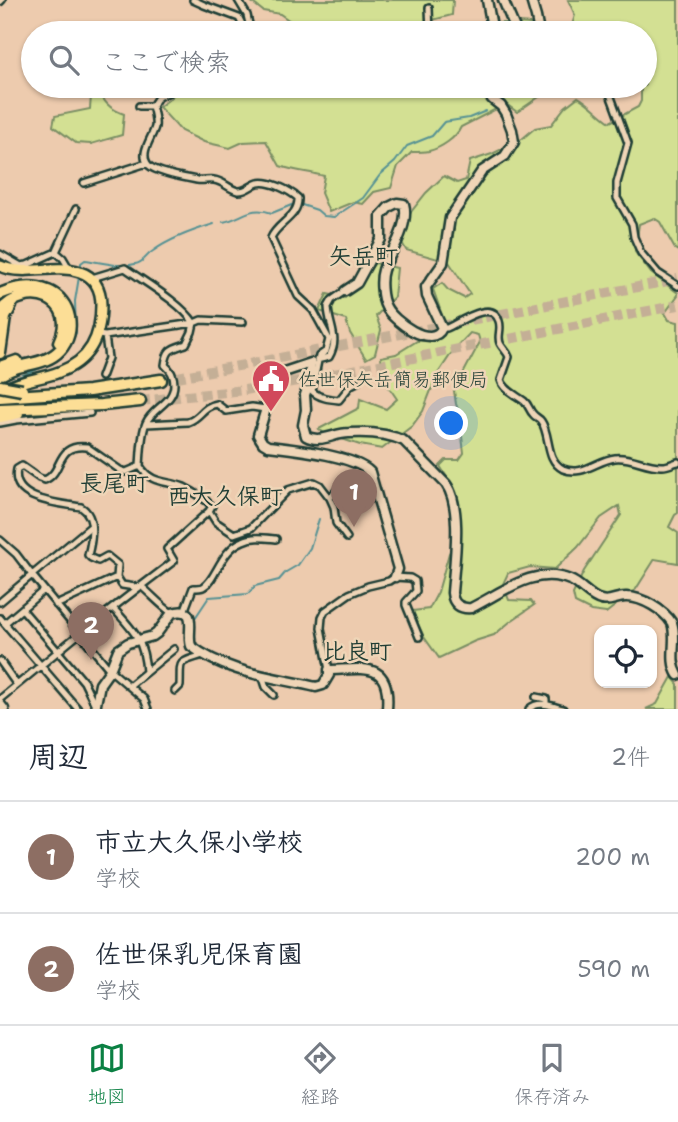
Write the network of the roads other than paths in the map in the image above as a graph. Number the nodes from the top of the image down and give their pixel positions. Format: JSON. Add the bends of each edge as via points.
{"nodes":[{"id":1,"x":193,"y":0,"type":"edge"},
{"id":2,"x":238,"y":0,"type":"edge"},
{"id":3,"x":487,"y":0,"type":"edge"},
{"id":4,"x":503,"y":0,"type":"edge"},
{"id":5,"x":531,"y":0,"type":"edge"},
{"id":6,"x":429,"y":8,"type":"dead end"},
{"id":7,"x":240,"y":21,"type":"edge"},
{"id":8,"x":248,"y":21,"type":"edge"},
{"id":9,"x":430,"y":21,"type":"edge"},
{"id":10,"x":491,"y":21,"type":"edge"},
{"id":11,"x":512,"y":21,"type":"edge"},
{"id":12,"x":537,"y":21,"type":"edge"},
{"id":13,"x":157,"y":98,"type":"edge"},
{"id":14,"x":494,"y":98,"type":"edge"},
{"id":15,"x":611,"y":98,"type":"edge"},
{"id":16,"x":139,"y":106,"type":"dead end"},
{"id":17,"x":152,"y":106,"type":"junction"},
{"id":18,"x":147,"y":163,"type":"junction"},
{"id":19,"x":84,"y":183,"type":"dead end"},
{"id":20,"x":76,"y":209,"type":"dead end"},
{"id":21,"x":56,"y":252,"type":"junction"},
{"id":22,"x":0,"y":254,"type":"edge"},
{"id":23,"x":0,"y":267,"type":"edge"},
{"id":24,"x":70,"y":270,"type":"junction"},
{"id":25,"x":92,"y":278,"type":"junction"},
{"id":26,"x":678,"y":286,"type":"edge"},
{"id":27,"x":21,"y":288,"type":"junction"},
{"id":28,"x":345,"y":290,"type":"joint"},
{"id":29,"x":0,"y":294,"type":"edge"},
{"id":30,"x":16,"y":300,"type":"junction"},
{"id":31,"x":0,"y":302,"type":"edge"},
{"id":32,"x":0,"y":312,"type":"edge"},
{"id":33,"x":243,"y":322,"type":"dead end"},
{"id":34,"x":194,"y":323,"type":"junction"},
{"id":35,"x":442,"y":328,"type":"junction"},
{"id":36,"x":102,"y":335,"type":"junction"},
{"id":37,"x":0,"y":352,"type":"edge"},
{"id":38,"x":314,"y":362,"type":"junction"},
{"id":39,"x":0,"y":367,"type":"edge"},
{"id":40,"x":0,"y":375,"type":"edge"},
{"id":41,"x":101,"y":377,"type":"tunnel mouth"},
{"id":42,"x":161,"y":380,"type":"tunnel mouth"},
{"id":43,"x":357,"y":382,"type":"dead end"},
{"id":44,"x":143,"y":383,"type":"junction"},
{"id":45,"x":0,"y":386,"type":"edge"},
{"id":46,"x":4,"y":396,"type":"edge"},
{"id":47,"x":140,"y":401,"type":"tunnel mouth"},
{"id":48,"x":102,"y":405,"type":"junction"},
{"id":49,"x":5,"y":409,"type":"edge"},
{"id":50,"x":265,"y":409,"type":"junction"},
{"id":51,"x":90,"y":413,"type":"dead end"},
{"id":52,"x":0,"y":417,"type":"edge"},
{"id":53,"x":0,"y":423,"type":"edge"},
{"id":54,"x":146,"y":424,"type":"junction"},
{"id":55,"x":678,"y":461,"type":"edge"},
{"id":56,"x":140,"y":466,"type":"junction"},
{"id":57,"x":370,"y":474,"type":"junction"},
{"id":58,"x":330,"y":498,"type":"junction"},
{"id":59,"x":209,"y":511,"type":"junction"},
{"id":60,"x":90,"y":527,"type":"junction"},
{"id":61,"x":347,"y":538,"type":"dead end"},
{"id":62,"x":276,"y":539,"type":"dead end"},
{"id":63,"x":0,"y":540,"type":"edge"},
{"id":64,"x":32,"y":575,"type":"junction"},
{"id":65,"x":117,"y":577,"type":"junction"},
{"id":66,"x":395,"y":577,"type":"junction"},
{"id":67,"x":141,"y":586,"type":"junction"},
{"id":68,"x":44,"y":590,"type":"junction"},
{"id":69,"x":0,"y":602,"type":"edge"},
{"id":70,"x":56,"y":605,"type":"junction"},
{"id":71,"x":113,"y":608,"type":"junction"},
{"id":72,"x":22,"y":609,"type":"junction"},
{"id":73,"x":184,"y":612,"type":"junction"},
{"id":74,"x":172,"y":613,"type":"junction"},
{"id":75,"x":2,"y":620,"type":"edge"},
{"id":76,"x":79,"y":634,"type":"junction"},
{"id":77,"x":419,"y":636,"type":"dead end"},
{"id":78,"x":140,"y":640,"type":"junction"},
{"id":79,"x":174,"y":649,"type":"dead end"},
{"id":80,"x":57,"y":652,"type":"junction"},
{"id":81,"x":203,"y":655,"type":"junction"},
{"id":82,"x":0,"y":661,"type":"edge"},
{"id":83,"x":41,"y":665,"type":"junction"},
{"id":84,"x":110,"y":670,"type":"junction"},
{"id":85,"x":329,"y":670,"type":"junction"},
{"id":86,"x":146,"y":672,"type":"junction"},
{"id":87,"x":262,"y":675,"type":"junction"},
{"id":88,"x":678,"y":675,"type":"edge"},
{"id":89,"x":18,"y":685,"type":"junction"},
{"id":90,"x":129,"y":686,"type":"junction"},
{"id":91,"x":175,"y":691,"type":"dead end"},
{"id":92,"x":274,"y":695,"type":"dead end"},
{"id":93,"x":536,"y":697,"type":"dead end"},
{"id":94,"x":0,"y":702,"type":"edge"},
{"id":95,"x":546,"y":705,"type":"junction"},
{"id":96,"x":95,"y":707,"type":"edge"},
{"id":97,"x":4,"y":709,"type":"edge"},
{"id":98,"x":78,"y":709,"type":"edge"},
{"id":99,"x":148,"y":709,"type":"edge"},
{"id":100,"x":387,"y":709,"type":"edge"},
{"id":101,"x":529,"y":709,"type":"edge"},
{"id":102,"x":563,"y":709,"type":"edge"}],
"edges":[{"from":1,"to":7,"type":"street"},
{"from":2,"to":8,"type":"street"},
{"from":3,"to":10,"type":"street"},
{"from":4,"to":11,"type":"street"},
{"from":5,"to":12,"type":"street"},
{"from":6,"to":9,"type":"street"},
{"from":13,"to":17,"type":"street"},
{"from":14,"to":35,"type":"street","via":[[506,114],[514,142],[505,156],[482,172],[450,218],[443,263],[426,287]]},
{"from":15,"to":26,"type":"street","via":[[628,143],[617,198],[641,253],[658,273]]},
{"from":16,"to":17,"type":"street"},
{"from":17,"to":18,"type":"street","via":[[155,127],[145,154]]},
{"from":18,"to":19,"type":"street"},
{"from":18,"to":38,"type":"street","via":[[160,172],[225,183],[236,191],[260,182],[298,198],[298,206],[271,238],[298,296],[313,310],[329,339],[326,351]]},
{"from":20,"to":21,"type":"street"},
{"from":21,"to":22,"type":"street","via":[[21,266]]},
{"from":21,"to":24,"type":"street"},
{"from":23,"to":24,"type":"main road","via":[[27,272]]},
{"from":24,"to":25,"type":"main road"},
{"from":25,"to":34,"type":"street","via":[[125,268],[178,304]]},
{"from":25,"to":36,"type":"main road","via":[[101,295]]},
{"from":27,"to":29,"type":"highway"},
{"from":27,"to":31,"type":"highway"},
{"from":27,"to":40,"type":"highway","via":[[46,290],[64,304],[70,319],[68,338],[58,352]]},
{"from":28,"to":35,"type":"street","via":[[357,283],[381,239],[381,216],[389,207],[404,204],[403,227],[383,269],[384,302],[400,322],[418,333],[433,336]]},
{"from":28,"to":38,"type":"street","via":[[328,307],[334,349],[329,357]]},
{"from":30,"to":32,"type":"highway"},
{"from":30,"to":37,"type":"highway","via":[[5,317]]},
{"from":30,"to":39,"type":"highway","via":[[37,295],[53,302],[63,321],[62,335],[46,352]]},
{"from":33,"to":34,"type":"street"},
{"from":34,"to":36,"type":"street"},
{"from":34,"to":54,"type":"street","via":[[186,344],[166,354],[165,365],[171,370],[174,387]]},
{"from":35,"to":55,"type":"street","via":[[479,312],[494,314],[499,321],[500,346],[509,357],[500,380],[540,419],[553,458],[564,469],[584,470],[614,458],[662,467]]},
{"from":36,"to":41,"type":"street","via":[[108,358]]},
{"from":36,"to":46,"type":"main road","via":[[74,365],[10,386]]},
{"from":38,"to":43,"type":"street","via":[[312,391],[317,395],[339,400]]},
{"from":38,"to":50,"type":"street","via":[[284,372]]},
{"from":38,"to":88,"type":"street","via":[[305,395],[306,436],[314,440],[349,433],[396,437],[451,491],[456,516],[452,598],[460,607],[471,608],[540,575],[571,580],[599,600],[639,599],[671,622]]},
{"from":42,"to":44,"type":"highway"},
{"from":44,"to":45,"type":"highway","bridge":true,"via":[[22,390]]},
{"from":44,"to":46,"type":"highway"},
{"from":47,"to":48,"type":"highway"},
{"from":48,"to":49,"type":"highway"},
{"from":48,"to":52,"type":"highway"},
{"from":50,"to":54,"type":"street","via":[[226,411],[217,404],[188,422]]},
{"from":50,"to":57,"type":"street","via":[[258,435],[263,443],[359,464]]},
{"from":51,"to":53,"type":"street"},
{"from":54,"to":56,"type":"street"},
{"from":56,"to":59,"type":"street","via":[[149,478],[182,486],[205,499],[212,506]]},
{"from":56,"to":60,"type":"street","via":[[120,470],[80,447],[64,454],[45,480],[26,467],[17,469],[17,482],[26,492],[40,500],[86,510]]},
{"from":57,"to":58,"type":"street","via":[[347,479]]},
{"from":57,"to":66,"type":"street","via":[[398,569]]},
{"from":58,"to":59,"type":"street","via":[[314,482],[288,490],[251,528],[233,534]]},
{"from":58,"to":61,"type":"street","via":[[336,523]]},
{"from":59,"to":67,"type":"street","via":[[167,549],[174,561]]},
{"from":60,"to":64,"type":"street"},
{"from":60,"to":65,"type":"street","via":[[88,555],[98,561],[107,556],[112,559],[118,565]]},
{"from":62,"to":73,"type":"street","via":[[255,537],[226,552],[208,584],[192,588]]},
{"from":63,"to":64,"type":"street"},
{"from":64,"to":68,"type":"street"},
{"from":64,"to":69,"type":"street"},
{"from":65,"to":67,"type":"street","via":[[122,585]]},
{"from":65,"to":70,"type":"street"},
{"from":66,"to":77,"type":"street","via":[[415,581],[416,591],[406,602]]},
{"from":66,"to":85,"type":"street","via":[[349,594],[325,611],[321,628]]},
{"from":67,"to":71,"type":"street"},
{"from":67,"to":74,"type":"street"},
{"from":68,"to":70,"type":"street"},
{"from":68,"to":72,"type":"street"},
{"from":70,"to":76,"type":"street"},
{"from":71,"to":76,"type":"street"},
{"from":71,"to":78,"type":"street"},
{"from":72,"to":75,"type":"street"},
{"from":72,"to":80,"type":"street"},
{"from":73,"to":74,"type":"street"},
{"from":73,"to":81,"type":"street","via":[[191,619],[191,646]]},
{"from":74,"to":78,"type":"street","via":[[157,633]]},
{"from":75,"to":83,"type":"street"},
{"from":76,"to":80,"type":"street"},
{"from":76,"to":84,"type":"street"},
{"from":78,"to":84,"type":"street","via":[[118,650]]},
{"from":78,"to":86,"type":"street"},
{"from":79,"to":86,"type":"street"},
{"from":80,"to":83,"type":"street"},
{"from":80,"to":96,"type":"street","via":[[84,682]]},
{"from":81,"to":87,"type":"street"},
{"from":81,"to":91,"type":"street","via":[[180,665],[180,686]]},
{"from":82,"to":89,"type":"street"},
{"from":83,"to":89,"type":"street"},
{"from":83,"to":98,"type":"street"},
{"from":84,"to":90,"type":"street"},
{"from":84,"to":96,"type":"street","via":[[100,684]]},
{"from":85,"to":87,"type":"street","via":[[320,687]]},
{"from":85,"to":100,"type":"street","via":[[372,670],[387,685]]},
{"from":86,"to":90,"type":"street"},
{"from":87,"to":92,"type":"street"},
{"from":89,"to":94,"type":"street"},
{"from":90,"to":99,"type":"street"},
{"from":93,"to":95,"type":"street","via":[[545,699]]},
{"from":94,"to":97,"type":"street"},
{"from":95,"to":101,"type":"street"},
{"from":95,"to":102,"type":"street"}]}
